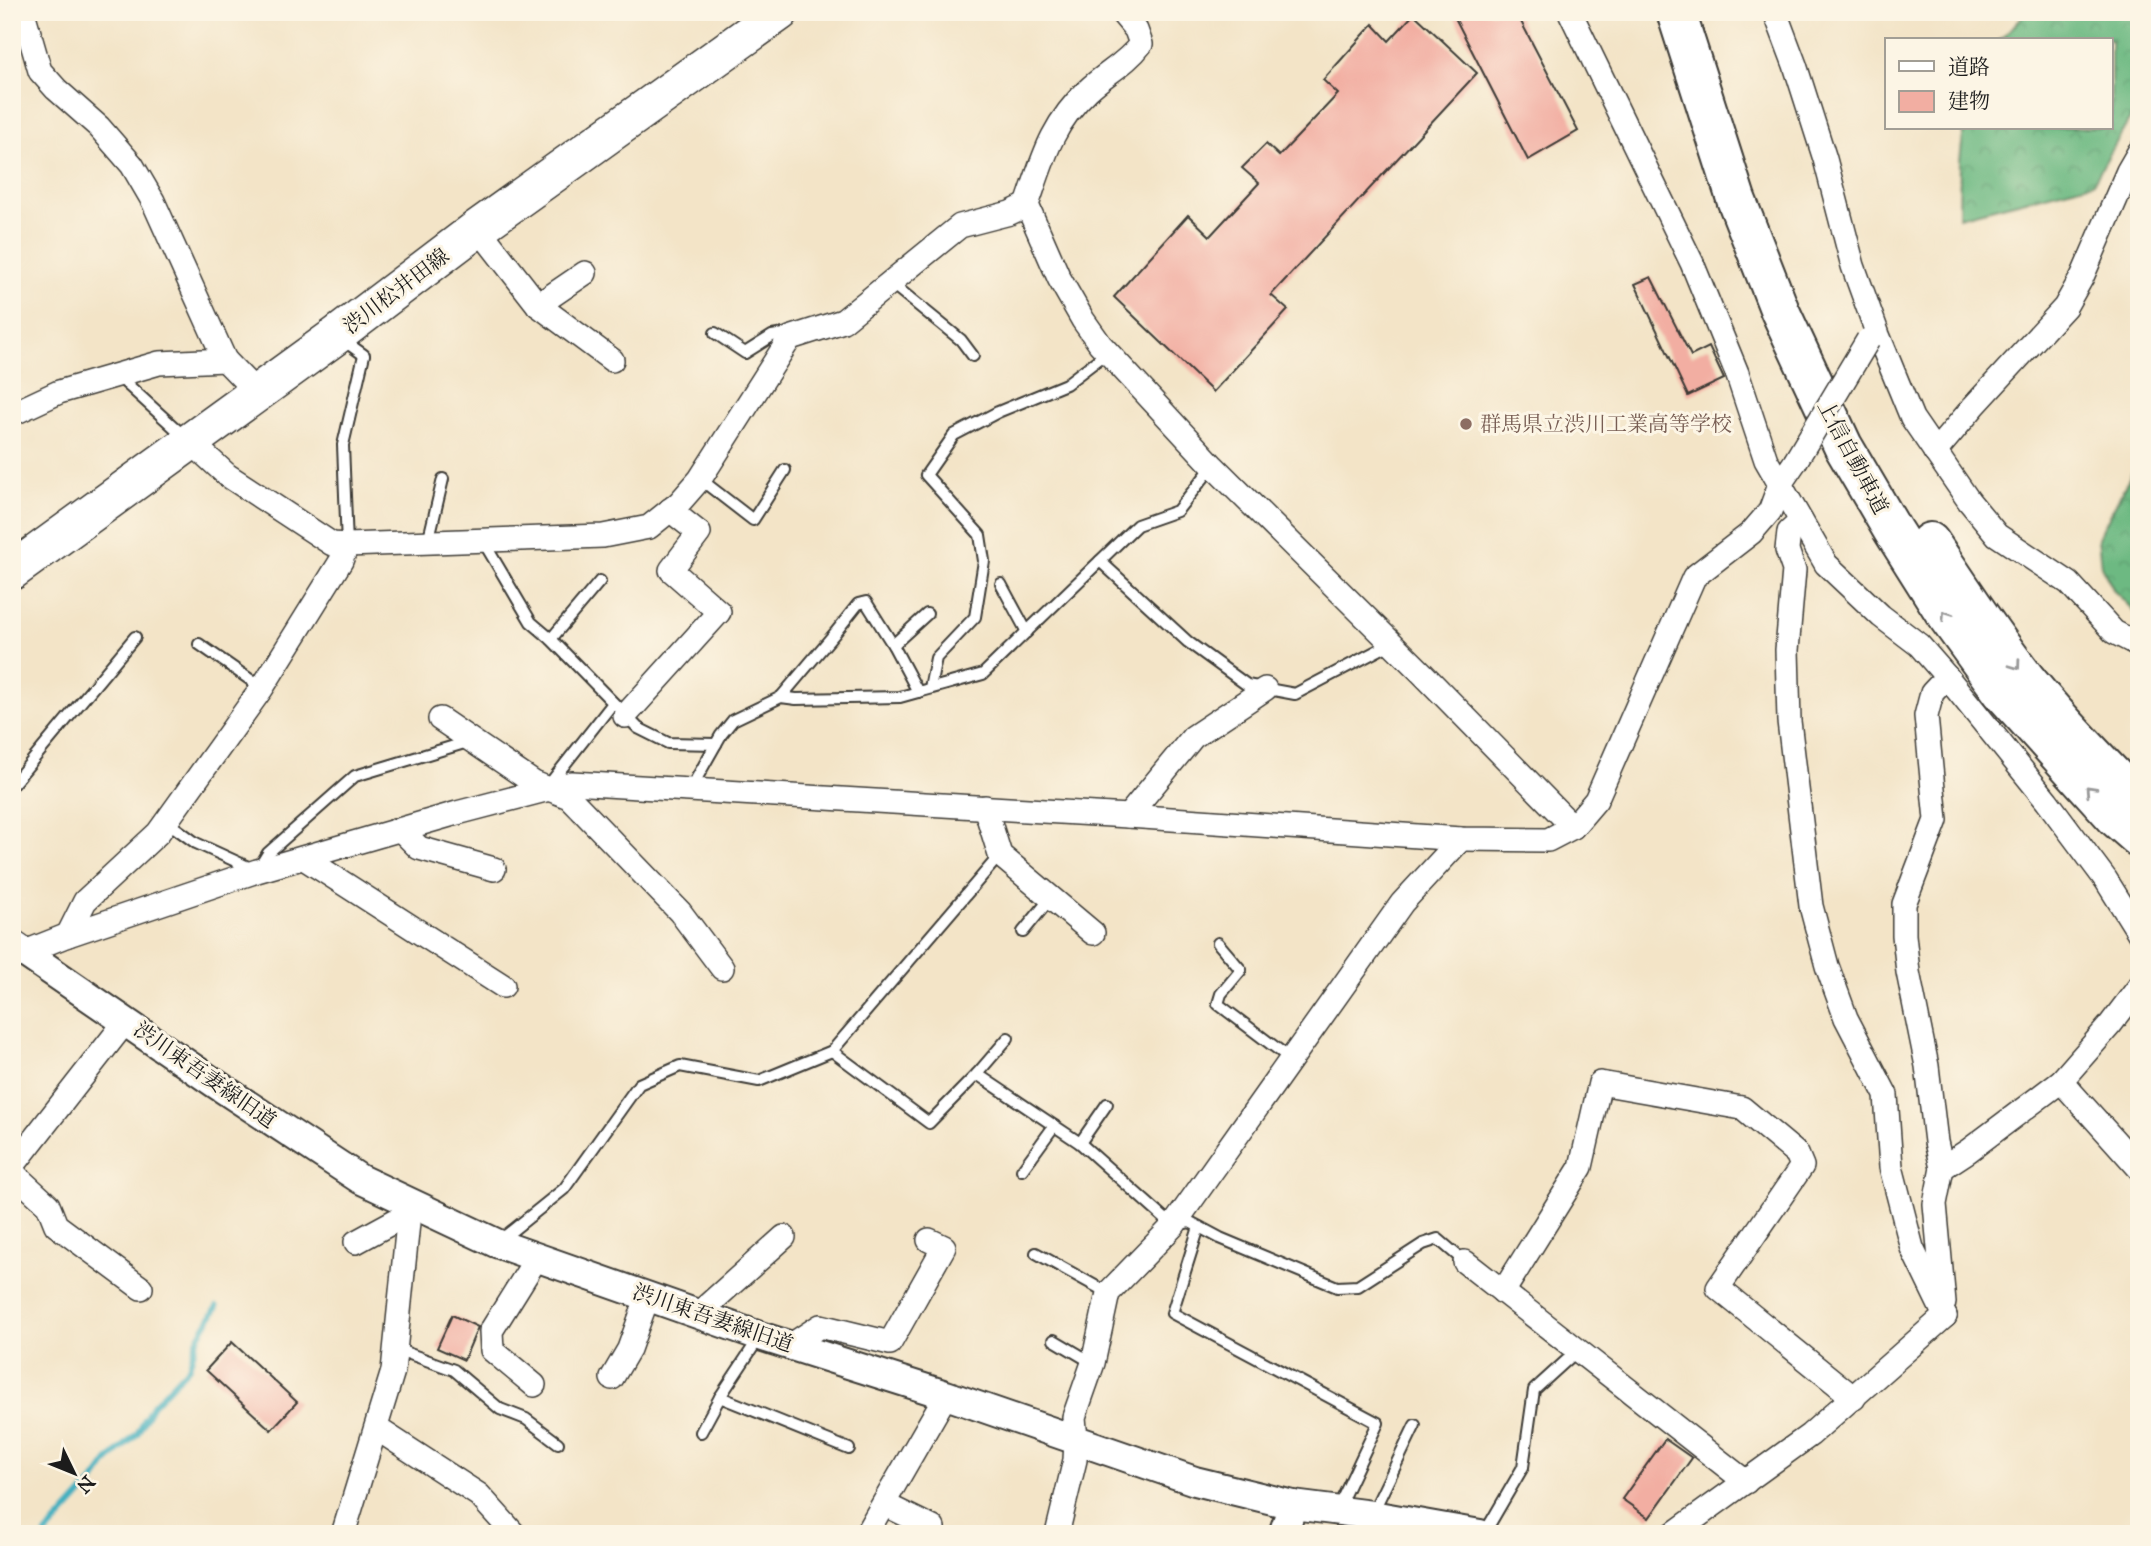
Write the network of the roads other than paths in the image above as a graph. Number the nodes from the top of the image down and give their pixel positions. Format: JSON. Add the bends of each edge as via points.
{"nodes":[{"id":1,"x":23,"y":12,"type":"edge"},
{"id":2,"x":780,"y":12,"type":"edge"},
{"id":3,"x":1121,"y":12,"type":"edge"},
{"id":4,"x":1570,"y":12,"type":"edge"},
{"id":5,"x":1676,"y":12,"type":"edge"},
{"id":6,"x":1700,"y":12,"type":"edge"},
{"id":7,"x":1775,"y":12,"type":"edge"},
{"id":8,"x":2139,"y":152,"type":"edge"},
{"id":9,"x":1027,"y":205,"type":"junction"},
{"id":10,"x":478,"y":228,"type":"junction"},
{"id":11,"x":585,"y":273,"type":"dead end"},
{"id":12,"x":891,"y":283,"type":"junction"},
{"id":13,"x":538,"y":305,"type":"junction"},
{"id":14,"x":814,"y":330,"type":"junction"},
{"id":15,"x":715,"y":333,"type":"dead end"},
{"id":16,"x":337,"y":335,"type":"junction"},
{"id":17,"x":1873,"y":337,"type":"junction"},
{"id":18,"x":1108,"y":352,"type":"junction"},
{"id":19,"x":973,"y":356,"type":"dead end"},
{"id":20,"x":225,"y":360,"type":"junction"},
{"id":21,"x":612,"y":360,"type":"dead end"},
{"id":22,"x":117,"y":375,"type":"junction"},
{"id":23,"x":257,"y":393,"type":"junction"},
{"id":24,"x":12,"y":414,"type":"edge"},
{"id":25,"x":191,"y":442,"type":"junction"},
{"id":26,"x":1935,"y":452,"type":"junction"},
{"id":27,"x":1213,"y":466,"type":"junction"},
{"id":28,"x":785,"y":470,"type":"dead end"},
{"id":29,"x":443,"y":479,"type":"dead end"},
{"id":30,"x":700,"y":479,"type":"junction"},
{"id":31,"x":1780,"y":484,"type":"junction"},
{"id":32,"x":670,"y":510,"type":"junction"},
{"id":33,"x":1801,"y":521,"type":"junction"},
{"id":34,"x":482,"y":540,"type":"junction"},
{"id":35,"x":428,"y":542,"type":"junction"},
{"id":36,"x":347,"y":545,"type":"junction"},
{"id":37,"x":1100,"y":561,"type":"junction"},
{"id":38,"x":12,"y":571,"type":"edge"},
{"id":39,"x":600,"y":581,"type":"dead end"},
{"id":40,"x":1001,"y":584,"type":"dead end"},
{"id":41,"x":927,"y":614,"type":"dead end"},
{"id":42,"x":1027,"y":632,"type":"junction"},
{"id":43,"x":135,"y":637,"type":"dead end"},
{"id":44,"x":551,"y":639,"type":"junction"},
{"id":45,"x":1392,"y":643,"type":"junction"},
{"id":46,"x":200,"y":644,"type":"dead end"},
{"id":47,"x":893,"y":645,"type":"junction"},
{"id":48,"x":2139,"y":645,"type":"edge"},
{"id":49,"x":1947,"y":677,"type":"junction"},
{"id":50,"x":262,"y":688,"type":"junction"},
{"id":51,"x":930,"y":688,"type":"junction"},
{"id":52,"x":1265,"y":688,"type":"junction"},
{"id":53,"x":918,"y":692,"type":"junction"},
{"id":54,"x":781,"y":697,"type":"junction"},
{"id":55,"x":619,"y":710,"type":"junction"},
{"id":56,"x":440,"y":719,"type":"dead end"},
{"id":57,"x":471,"y":741,"type":"junction"},
{"id":58,"x":716,"y":744,"type":"junction"},
{"id":59,"x":12,"y":785,"type":"edge"},
{"id":60,"x":545,"y":789,"type":"junction"},
{"id":61,"x":690,"y":790,"type":"junction"},
{"id":62,"x":2139,"y":802,"type":"edge"},
{"id":63,"x":985,"y":807,"type":"junction"},
{"id":64,"x":1128,"y":816,"type":"junction"},
{"id":65,"x":166,"y":821,"type":"junction"},
{"id":66,"x":1573,"y":827,"type":"junction"},
{"id":67,"x":401,"y":830,"type":"junction"},
{"id":68,"x":2139,"y":838,"type":"edge"},
{"id":69,"x":1461,"y":839,"type":"junction"},
{"id":70,"x":1000,"y":855,"type":"junction"},
{"id":71,"x":304,"y":858,"type":"junction"},
{"id":72,"x":494,"y":869,"type":"dead end"},
{"id":73,"x":257,"y":871,"type":"junction"},
{"id":74,"x":1050,"y":899,"type":"junction"},
{"id":75,"x":1023,"y":932,"type":"dead end"},
{"id":76,"x":1093,"y":933,"type":"dead end"},
{"id":77,"x":2139,"y":933,"type":"edge"},
{"id":78,"x":68,"y":934,"type":"junction"},
{"id":79,"x":1218,"y":943,"type":"dead end"},
{"id":80,"x":19,"y":948,"type":"edge"},
{"id":81,"x":722,"y":968,"type":"dead end"},
{"id":82,"x":503,"y":986,"type":"dead end"},
{"id":83,"x":2139,"y":988,"type":"edge"},
{"id":84,"x":126,"y":1021,"type":"junction"},
{"id":85,"x":1008,"y":1038,"type":"dead end"},
{"id":86,"x":832,"y":1051,"type":"junction"},
{"id":87,"x":1292,"y":1060,"type":"junction"},
{"id":88,"x":977,"y":1074,"type":"junction"},
{"id":89,"x":2062,"y":1081,"type":"junction"},
{"id":90,"x":1107,"y":1104,"type":"dead end"},
{"id":91,"x":1054,"y":1126,"type":"junction"},
{"id":92,"x":1080,"y":1143,"type":"junction"},
{"id":93,"x":1942,"y":1168,"type":"junction"},
{"id":94,"x":2139,"y":1168,"type":"edge"},
{"id":95,"x":12,"y":1169,"type":"edge"},
{"id":96,"x":1022,"y":1170,"type":"dead end"},
{"id":97,"x":410,"y":1203,"type":"junction"},
{"id":98,"x":1173,"y":1226,"type":"junction"},
{"id":99,"x":1199,"y":1227,"type":"junction"},
{"id":100,"x":784,"y":1237,"type":"dead end"},
{"id":101,"x":929,"y":1240,"type":"dead end"},
{"id":102,"x":356,"y":1242,"type":"dead end"},
{"id":103,"x":496,"y":1243,"type":"junction"},
{"id":104,"x":1036,"y":1253,"type":"dead end"},
{"id":105,"x":536,"y":1259,"type":"junction"},
{"id":106,"x":1465,"y":1262,"type":"joint"},
{"id":107,"x":141,"y":1288,"type":"dead end"},
{"id":108,"x":1503,"y":1292,"type":"junction"},
{"id":109,"x":1108,"y":1293,"type":"junction"},
{"id":110,"x":648,"y":1296,"type":"junction"},
{"id":111,"x":698,"y":1314,"type":"junction"},
{"id":112,"x":1945,"y":1317,"type":"junction"},
{"id":113,"x":760,"y":1336,"type":"junction"},
{"id":114,"x":1054,"y":1340,"type":"dead end"},
{"id":115,"x":791,"y":1345,"type":"junction"},
{"id":116,"x":396,"y":1349,"type":"junction"},
{"id":117,"x":1578,"y":1350,"type":"junction"},
{"id":118,"x":1093,"y":1363,"type":"junction"},
{"id":119,"x":612,"y":1378,"type":"dead end"},
{"id":120,"x":534,"y":1385,"type":"dead end"},
{"id":121,"x":946,"y":1395,"type":"junction"},
{"id":122,"x":720,"y":1398,"type":"junction"},
{"id":123,"x":1854,"y":1398,"type":"junction"},
{"id":124,"x":1415,"y":1425,"type":"dead end"},
{"id":125,"x":376,"y":1428,"type":"junction"},
{"id":126,"x":701,"y":1432,"type":"dead end"},
{"id":127,"x":1076,"y":1441,"type":"junction"},
{"id":128,"x":558,"y":1443,"type":"dead end"},
{"id":129,"x":849,"y":1449,"type":"dead end"},
{"id":130,"x":1746,"y":1482,"type":"junction"},
{"id":131,"x":884,"y":1504,"type":"junction"},
{"id":132,"x":1293,"y":1505,"type":"junction"},
{"id":133,"x":1337,"y":1511,"type":"junction"},
{"id":134,"x":1372,"y":1515,"type":"junction"},
{"id":135,"x":1401,"y":1527,"type":"edge"},
{"id":136,"x":933,"y":1528,"type":"dead end"},
{"id":137,"x":343,"y":1534,"type":"edge"},
{"id":138,"x":514,"y":1534,"type":"edge"},
{"id":139,"x":866,"y":1534,"type":"edge"},
{"id":140,"x":1057,"y":1534,"type":"edge"},
{"id":141,"x":1283,"y":1534,"type":"edge"},
{"id":142,"x":1482,"y":1534,"type":"edge"},
{"id":143,"x":1673,"y":1534,"type":"edge"}],
"edges":[{"from":1,"to":20,"type":"street","via":[[40,71],[99,127],[132,165],[153,201]]},
{"from":2,"to":10,"type":"main road","name":"渋川松井田線"},
{"from":3,"to":9,"type":"street","via":[[1141,44],[1059,123]]},
{"from":4,"to":31,"type":"street","via":[[1692,262],[1766,460]]},
{"from":68,"to":5,"type":"highway","name":"上信自動車道","one_way":true,"via":[[2002,692],[1947,615],[1843,446],[1780,311],[1741,211]]},
{"from":6,"to":62,"type":"highway","name":"上信自動車道","one_way":true,"via":[[1799,299],[1854,412],[1911,513],[2025,678]]},
{"from":7,"to":17,"type":"street","via":[[1825,159]]},
{"from":8,"to":26,"type":"street","via":[[2065,307]]},
{"from":9,"to":12,"type":"street","via":[[960,226]]},
{"from":9,"to":18,"type":"street","via":[[1059,278]]},
{"from":10,"to":13,"type":"street"},
{"from":10,"to":16,"type":"main road","name":"渋川松井田線"},
{"from":11,"to":13,"type":"street"},
{"from":12,"to":14,"type":"street","via":[[843,321]]},
{"from":12,"to":19,"type":"lane","via":[[961,340]]},
{"from":13,"to":21,"type":"street"},
{"from":14,"to":15,"type":"lane","via":[[772,336],[745,352]]},
{"from":14,"to":30,"type":"street","via":[[790,338]]},
{"from":16,"to":23,"type":"main road","name":"渋川松井田線"},
{"from":16,"to":36,"type":"lane","via":[[364,355],[343,445]]},
{"from":17,"to":26,"type":"street","via":[[1912,418]]},
{"from":17,"to":31,"type":"street","bridge":true},
{"from":18,"to":27,"type":"street"},
{"from":18,"to":51,"type":"lane","via":[[1066,384],[954,435],[926,475],[980,535],[984,561],[975,617],[936,658]]},
{"from":20,"to":22,"type":"street","via":[[159,363]]},
{"from":20,"to":23,"type":"street"},
{"from":22,"to":24,"type":"street","via":[[59,392]]},
{"from":22,"to":25,"type":"lane"},
{"from":23,"to":25,"type":"main road","name":"渋川松井田線"},
{"from":25,"to":36,"type":"street","via":[[227,474],[332,544]]},
{"from":25,"to":38,"type":"main road","name":"渋川松井田線"},
{"from":26,"to":48,"type":"street","via":[[1997,535],[2069,583],[2113,632]]},
{"from":27,"to":37,"type":"lane","via":[[1177,511],[1137,525]]},
{"from":27,"to":45,"type":"street"},
{"from":28,"to":30,"type":"lane","via":[[753,520]]},
{"from":29,"to":35,"type":"lane"},
{"from":30,"to":32,"type":"street"},
{"from":31,"to":33,"type":"street"},
{"from":31,"to":66,"type":"street","via":[[1770,511],[1751,533],[1694,577],[1596,800]]},
{"from":32,"to":34,"type":"street","via":[[649,527],[603,536]]},
{"from":32,"to":55,"type":"street","via":[[699,533],[671,570],[719,612]]},
{"from":33,"to":49,"type":"street","via":[[1826,564],[1919,645]]},
{"from":33,"to":112,"type":"street","via":[[1789,532],[1787,550],[1794,570],[1787,650],[1789,721],[1811,906],[1846,1018],[1886,1095],[1891,1167],[1912,1248]]},
{"from":34,"to":35,"type":"street"},
{"from":34,"to":44,"type":"lane","via":[[531,622]]},
{"from":35,"to":36,"type":"street"},
{"from":36,"to":50,"type":"street"},
{"from":37,"to":42,"type":"lane"},
{"from":37,"to":52,"type":"lane","via":[[1188,642],[1247,685]]},
{"from":39,"to":44,"type":"lane"},
{"from":40,"to":42,"type":"lane"},
{"from":41,"to":47,"type":"lane"},
{"from":42,"to":51,"type":"lane","via":[[983,674]]},
{"from":43,"to":59,"type":"lane"},
{"from":44,"to":55,"type":"lane"},
{"from":45,"to":52,"type":"lane","via":[[1295,694]]},
{"from":45,"to":66,"type":"street"},
{"from":46,"to":50,"type":"lane"},
{"from":47,"to":53,"type":"lane"},
{"from":47,"to":54,"type":"lane","via":[[866,602],[858,604]]},
{"from":49,"to":77,"type":"street","via":[[2062,821]]},
{"from":49,"to":93,"type":"street","via":[[1933,693],[1926,716],[1936,820],[1904,904],[1908,972]]},
{"from":50,"to":65,"type":"street"},
{"from":51,"to":53,"type":"lane"},
{"from":52,"to":64,"type":"street","via":[[1193,737]]},
{"from":53,"to":54,"type":"lane","via":[[900,697]]},
{"from":54,"to":58,"type":"lane","via":[[733,720]]},
{"from":55,"to":58,"type":"lane","via":[[638,728],[668,743]]},
{"from":55,"to":60,"type":"lane"},
{"from":56,"to":57,"type":"street"},
{"from":57,"to":60,"type":"street"},
{"from":57,"to":73,"type":"lane","via":[[355,776],[268,853]]},
{"from":58,"to":61,"type":"lane"},
{"from":60,"to":61,"type":"street","via":[[572,783]]},
{"from":60,"to":67,"type":"street"},
{"from":60,"to":81,"type":"street","via":[[569,797],[680,912]]},
{"from":61,"to":63,"type":"street"},
{"from":63,"to":64,"type":"street"},
{"from":63,"to":70,"type":"street"},
{"from":64,"to":69,"type":"street"},
{"from":65,"to":73,"type":"lane","via":[[196,843]]},
{"from":65,"to":78,"type":"street","via":[[85,901]]},
{"from":66,"to":69,"type":"street","via":[[1548,840]]},
{"from":67,"to":71,"type":"street"},
{"from":67,"to":72,"type":"street","via":[[419,848]]},
{"from":69,"to":87,"type":"street","via":[[1402,903]]},
{"from":70,"to":74,"type":"street"},
{"from":70,"to":86,"type":"lane"},
{"from":71,"to":73,"type":"street"},
{"from":71,"to":82,"type":"street"},
{"from":73,"to":78,"type":"street"},
{"from":74,"to":75,"type":"lane"},
{"from":74,"to":76,"type":"street"},
{"from":78,"to":80,"type":"street"},
{"from":79,"to":87,"type":"lane","via":[[1241,970],[1217,1004]]},
{"from":80,"to":84,"type":"street","name":"渋川東吾妻線旧道"},
{"from":83,"to":89,"type":"street"},
{"from":84,"to":95,"type":"street"},
{"from":84,"to":97,"type":"street","name":"渋川東吾妻線旧道","via":[[360,1180]]},
{"from":85,"to":88,"type":"lane"},
{"from":86,"to":88,"type":"lane","via":[[929,1123]]},
{"from":86,"to":103,"type":"lane","via":[[759,1082],[680,1066],[639,1084],[564,1189]]},
{"from":87,"to":98,"type":"street"},
{"from":88,"to":91,"type":"lane"},
{"from":89,"to":93,"type":"street"},
{"from":89,"to":94,"type":"street"},
{"from":90,"to":92,"type":"lane"},
{"from":91,"to":92,"type":"lane"},
{"from":91,"to":96,"type":"lane"},
{"from":92,"to":98,"type":"lane"},
{"from":93,"to":112,"type":"street","via":[[1935,1204]]},
{"from":95,"to":107,"type":"street","via":[[48,1205],[55,1224]]},
{"from":97,"to":102,"type":"street","via":[[400,1218]]},
{"from":97,"to":103,"type":"street","name":"渋川東吾妻線旧道"},
{"from":97,"to":116,"type":"street"},
{"from":98,"to":99,"type":"lane","via":[[1190,1222]]},
{"from":98,"to":109,"type":"street"},
{"from":99,"to":106,"type":"lane","via":[[1337,1287],[1358,1286],[1438,1239]]},
{"from":99,"to":133,"type":"lane","via":[[1172,1313],[1378,1423]]},
{"from":100,"to":111,"type":"street"},
{"from":101,"to":115,"type":"street","via":[[944,1247],[890,1343],[820,1326]]},
{"from":103,"to":105,"type":"street","name":"渋川東吾妻線旧道"},
{"from":104,"to":109,"type":"lane"},
{"from":105,"to":110,"type":"street","name":"渋川東吾妻線旧道"},
{"from":105,"to":120,"type":"street","via":[[491,1331],[492,1350]]},
{"from":106,"to":108,"type":"street"},
{"from":108,"to":117,"type":"street"},
{"from":108,"to":123,"type":"street","via":[[1581,1167],[1600,1083],[1742,1108],[1797,1154],[1802,1166],[1718,1288]]},
{"from":109,"to":118,"type":"street"},
{"from":110,"to":111,"type":"street","name":"渋川東吾妻線旧道"},
{"from":110,"to":119,"type":"street","via":[[629,1349]]},
{"from":111,"to":113,"type":"street","name":"渋川東吾妻線旧道"},
{"from":112,"to":123,"type":"street"},
{"from":113,"to":115,"type":"street","name":"渋川東吾妻線旧道"},
{"from":113,"to":122,"type":"lane"},
{"from":114,"to":118,"type":"lane"},
{"from":115,"to":121,"type":"street","name":"渋川東吾妻線旧道"},
{"from":116,"to":125,"type":"street"},
{"from":116,"to":128,"type":"lane","via":[[454,1370],[500,1409],[526,1419]]},
{"from":117,"to":130,"type":"street"},
{"from":117,"to":142,"type":"lane","via":[[1534,1390],[1523,1467]]},
{"from":118,"to":127,"type":"street","via":[[1074,1417]]},
{"from":121,"to":127,"type":"street","name":"渋川東吾妻線旧道"},
{"from":121,"to":131,"type":"street"},
{"from":122,"to":126,"type":"lane"},
{"from":122,"to":129,"type":"lane"},
{"from":123,"to":130,"type":"street"},
{"from":124,"to":134,"type":"lane"},
{"from":125,"to":137,"type":"street"},
{"from":125,"to":138,"type":"street","via":[[479,1494]]},
{"from":127,"to":132,"type":"street","name":"渋川東吾妻線旧道","via":[[1195,1481]]},
{"from":127,"to":140,"type":"street"},
{"from":130,"to":143,"type":"street"},
{"from":131,"to":136,"type":"street"},
{"from":131,"to":139,"type":"street"},
{"from":132,"to":133,"type":"street","name":"渋川東吾妻線旧道"},
{"from":132,"to":141,"type":"street"},
{"from":133,"to":134,"type":"street","name":"渋川東吾妻線旧道"},
{"from":134,"to":135,"type":"street","name":"渋川東吾妻線旧道"},
{"from":135,"to":142,"type":"street","name":"渋川東吾妻線旧道"}]}
